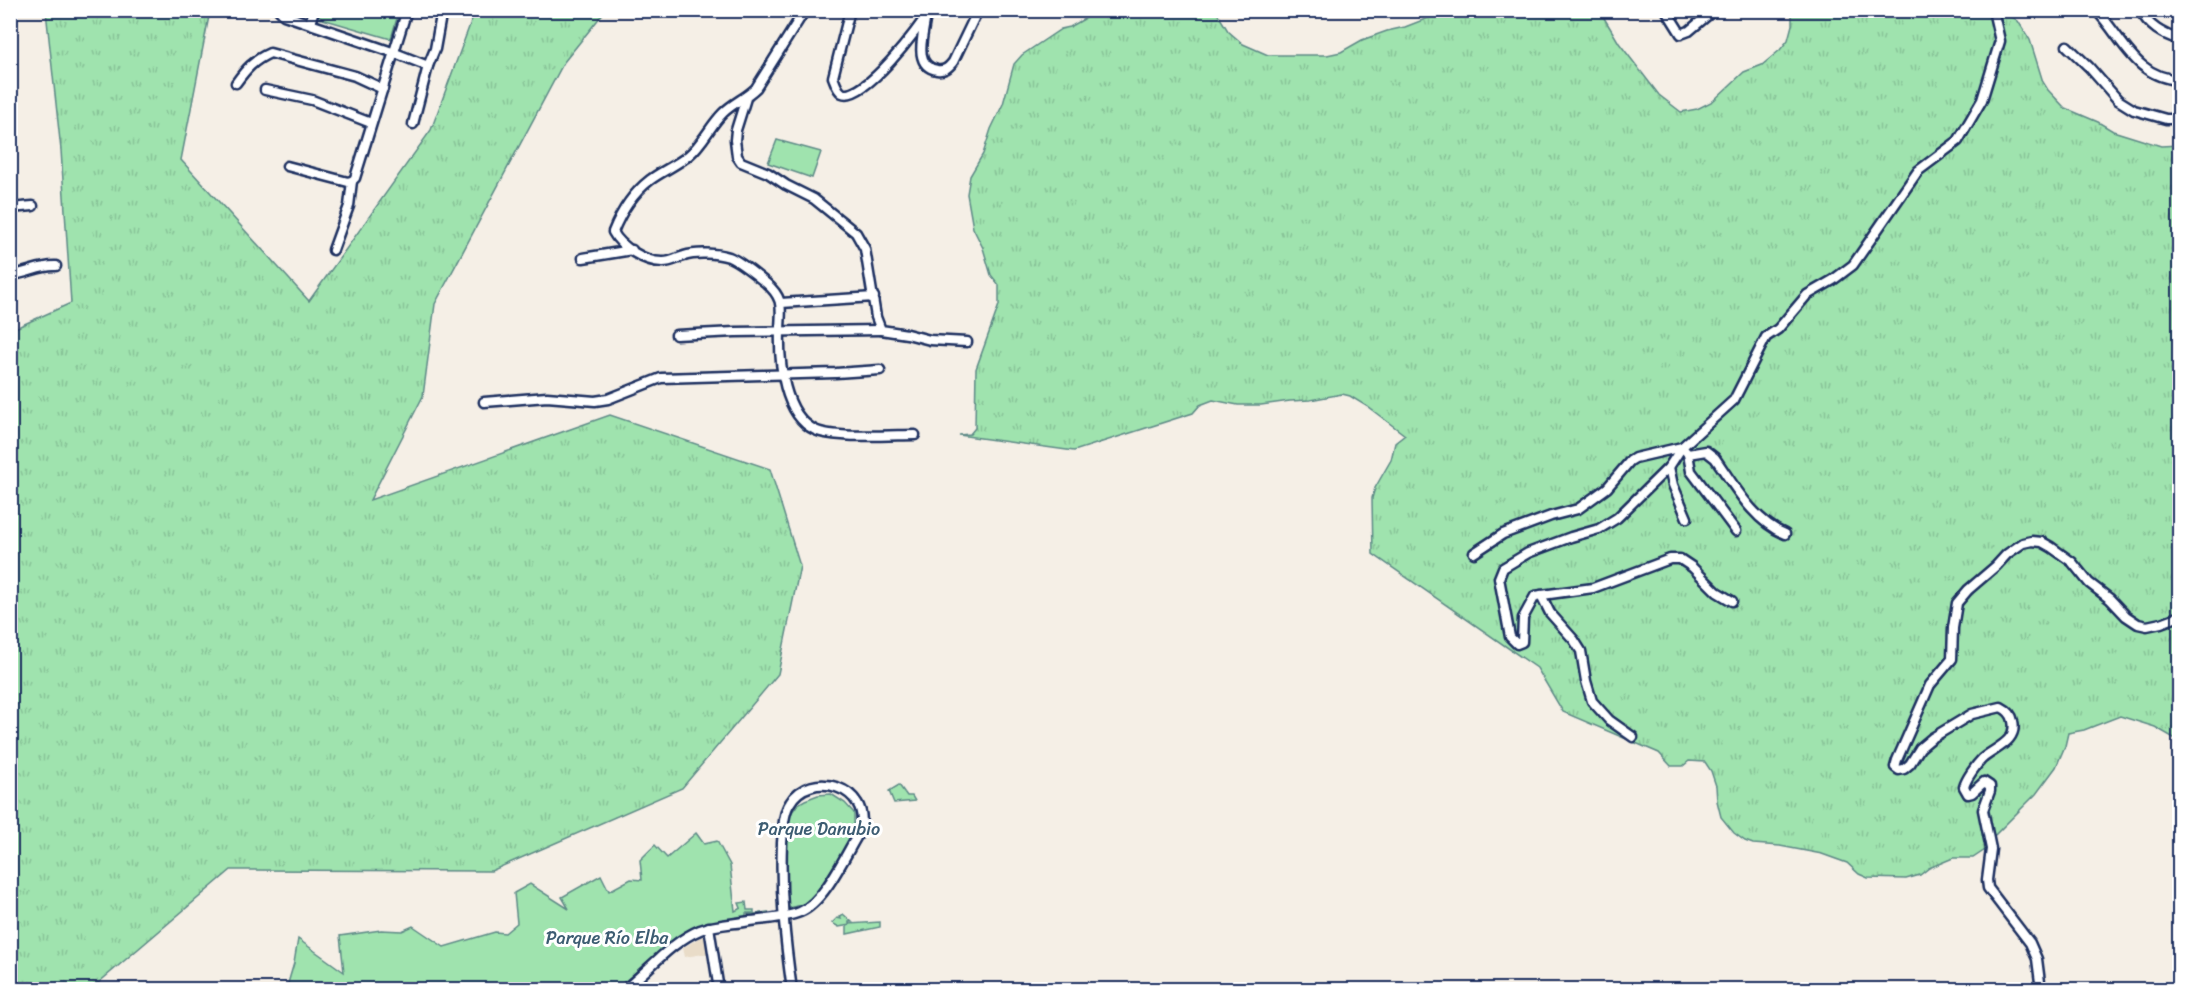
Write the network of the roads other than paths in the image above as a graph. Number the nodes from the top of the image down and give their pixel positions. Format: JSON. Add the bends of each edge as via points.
{"nodes":[{"id":1,"x":279,"y":10,"type":"edge"},
{"id":2,"x":314,"y":10,"type":"edge"},
{"id":3,"x":407,"y":10,"type":"edge"},
{"id":4,"x":442,"y":10,"type":"edge"},
{"id":5,"x":805,"y":10,"type":"edge"},
{"id":6,"x":850,"y":10,"type":"edge"},
{"id":7,"x":978,"y":10,"type":"edge"},
{"id":8,"x":1666,"y":10,"type":"edge"},
{"id":9,"x":1714,"y":10,"type":"edge"},
{"id":10,"x":1994,"y":10,"type":"edge"},
{"id":11,"x":2096,"y":10,"type":"edge"},
{"id":12,"x":2140,"y":10,"type":"edge"},
{"id":13,"x":928,"y":14,"type":"edge"},
{"id":14,"x":310,"y":23,"type":"junction"},
{"id":15,"x":2180,"y":40,"type":"edge"},
{"id":16,"x":2067,"y":46,"type":"dead end"},
{"id":17,"x":395,"y":53,"type":"junction"},
{"id":18,"x":428,"y":66,"type":"junction"},
{"id":19,"x":2180,"y":80,"type":"edge"},
{"id":20,"x":236,"y":82,"type":"dead end"},
{"id":21,"x":383,"y":89,"type":"junction"},
{"id":22,"x":265,"y":90,"type":"dead end"},
{"id":23,"x":746,"y":98,"type":"junction"},
{"id":24,"x":2180,"y":119,"type":"edge"},
{"id":25,"x":371,"y":123,"type":"junction"},
{"id":26,"x":412,"y":124,"type":"dead end"},
{"id":27,"x":287,"y":166,"type":"dead end"},
{"id":28,"x":352,"y":181,"type":"junction"},
{"id":29,"x":33,"y":206,"type":"dead end"},
{"id":30,"x":10,"y":208,"type":"edge"},
{"id":31,"x":333,"y":250,"type":"dead end"},
{"id":32,"x":632,"y":250,"type":"junction"},
{"id":33,"x":583,"y":258,"type":"dead end"},
{"id":34,"x":56,"y":266,"type":"dead end"},
{"id":35,"x":10,"y":275,"type":"edge"},
{"id":36,"x":874,"y":297,"type":"junction"},
{"id":37,"x":781,"y":303,"type":"junction"},
{"id":38,"x":881,"y":330,"type":"junction"},
{"id":39,"x":780,"y":333,"type":"junction"},
{"id":40,"x":676,"y":335,"type":"dead end"},
{"id":41,"x":967,"y":342,"type":"dead end"},
{"id":42,"x":880,"y":370,"type":"dead end"},
{"id":43,"x":783,"y":375,"type":"junction"},
{"id":44,"x":484,"y":402,"type":"dead end"},
{"id":45,"x":915,"y":435,"type":"dead end"},
{"id":46,"x":1685,"y":451,"type":"junction"},
{"id":47,"x":1669,"y":468,"type":"junction"},
{"id":48,"x":1687,"y":518,"type":"dead end"},
{"id":49,"x":1736,"y":531,"type":"dead end"},
{"id":50,"x":1785,"y":534,"type":"dead end"},
{"id":51,"x":1474,"y":553,"type":"dead end"},
{"id":52,"x":1541,"y":595,"type":"junction"},
{"id":53,"x":1732,"y":601,"type":"dead end"},
{"id":54,"x":2180,"y":616,"type":"edge"},
{"id":55,"x":1633,"y":737,"type":"dead end"},
{"id":56,"x":782,"y":916,"type":"junction"},
{"id":57,"x":709,"y":927,"type":"junction"},
{"id":58,"x":624,"y":990,"type":"edge"},
{"id":59,"x":719,"y":990,"type":"edge"},
{"id":60,"x":792,"y":990,"type":"edge"},
{"id":61,"x":2041,"y":990,"type":"edge"}],
"edges":[{"from":1,"to":14,"type":"street"},
{"from":2,"to":14,"type":"street"},
{"from":3,"to":17,"type":"street"},
{"from":4,"to":18,"type":"street"},
{"from":5,"to":23,"type":"street","via":[[762,81]]},
{"from":6,"to":13,"type":"street","via":[[833,77],[842,93],[851,94],[870,82]]},
{"from":7,"to":13,"type":"street","via":[[953,62],[940,70],[931,69],[921,53]]},
{"from":8,"to":9,"type":"street","via":[[1681,34]]},
{"from":10,"to":46,"type":"street","via":[[2000,41],[1983,100],[1958,141],[1918,171],[1852,265],[1807,294],[1766,338],[1734,400]]},
{"from":11,"to":19,"type":"street","via":[[2134,61],[2166,80]]},
{"from":12,"to":15,"type":"street","via":[[2161,34]]},
{"from":14,"to":17,"type":"street"},
{"from":16,"to":24,"type":"street","via":[[2118,100],[2134,110]]},
{"from":17,"to":18,"type":"street"},
{"from":17,"to":21,"type":"street"},
{"from":18,"to":26,"type":"street"},
{"from":20,"to":21,"type":"street","via":[[258,58],[270,53],[355,76]]},
{"from":21,"to":25,"type":"street"},
{"from":22,"to":25,"type":"street","via":[[312,100]]},
{"from":23,"to":32,"type":"street","via":[[722,114],[688,156],[649,181],[626,205],[613,232]]},
{"from":23,"to":36,"type":"street","via":[[736,130],[737,156],[741,162],[814,199],[856,233],[865,249]]},
{"from":25,"to":28,"type":"street"},
{"from":27,"to":28,"type":"street"},
{"from":28,"to":31,"type":"street","via":[[349,206]]},
{"from":29,"to":30,"type":"street"},
{"from":32,"to":33,"type":"street"},
{"from":32,"to":37,"type":"street","via":[[663,263],[696,254],[730,258],[768,285]]},
{"from":34,"to":35,"type":"street"},
{"from":36,"to":37,"type":"street"},
{"from":36,"to":38,"type":"street"},
{"from":37,"to":39,"type":"street"},
{"from":38,"to":39,"type":"street"},
{"from":38,"to":41,"type":"street","via":[[930,340]]},
{"from":39,"to":40,"type":"street"},
{"from":39,"to":43,"type":"street"},
{"from":42,"to":43,"type":"street"},
{"from":43,"to":44,"type":"street","via":[[661,378],[595,401],[547,397]]},
{"from":43,"to":45,"type":"street","via":[[792,407],[804,424],[817,431]]},
{"from":46,"to":47,"type":"street"},
{"from":46,"to":49,"type":"street","via":[[1693,474]]},
{"from":46,"to":50,"type":"street","via":[[1706,451],[1758,516],[1770,528]]},
{"from":46,"to":51,"type":"street","via":[[1630,461],[1607,488],[1578,508],[1503,534]]},
{"from":47,"to":48,"type":"street"},
{"from":47,"to":52,"type":"street","via":[[1610,524],[1528,553],[1500,572],[1500,591],[1510,637],[1515,643],[1522,642],[1523,618],[1535,596]]},
{"from":52,"to":53,"type":"street","via":[[1593,588],[1680,559]]},
{"from":52,"to":55,"type":"street","via":[[1550,614],[1581,651],[1592,701],[1609,720]]},
{"from":54,"to":61,"type":"street","via":[[2147,626],[2138,624],[2051,547],[2042,542],[2023,543],[1957,603],[1952,659],[1930,686],[1907,733],[1895,767],[1899,770],[1910,764],[1920,748],[1972,714],[2001,707],[2010,713],[2012,735],[1982,760],[1964,787],[1968,794],[1984,782],[1990,786],[1983,810],[1990,849],[1988,888],[2030,943],[2037,958]]},
{"from":56,"to":56,"type":"street","via":[[780,876],[789,803],[805,789],[833,785],[849,793],[860,806],[860,831],[821,896],[800,912]]},
{"from":56,"to":57,"type":"street"},
{"from":56,"to":60,"type":"street"},
{"from":57,"to":58,"type":"street","via":[[682,940]]},
{"from":57,"to":59,"type":"street"}]}
